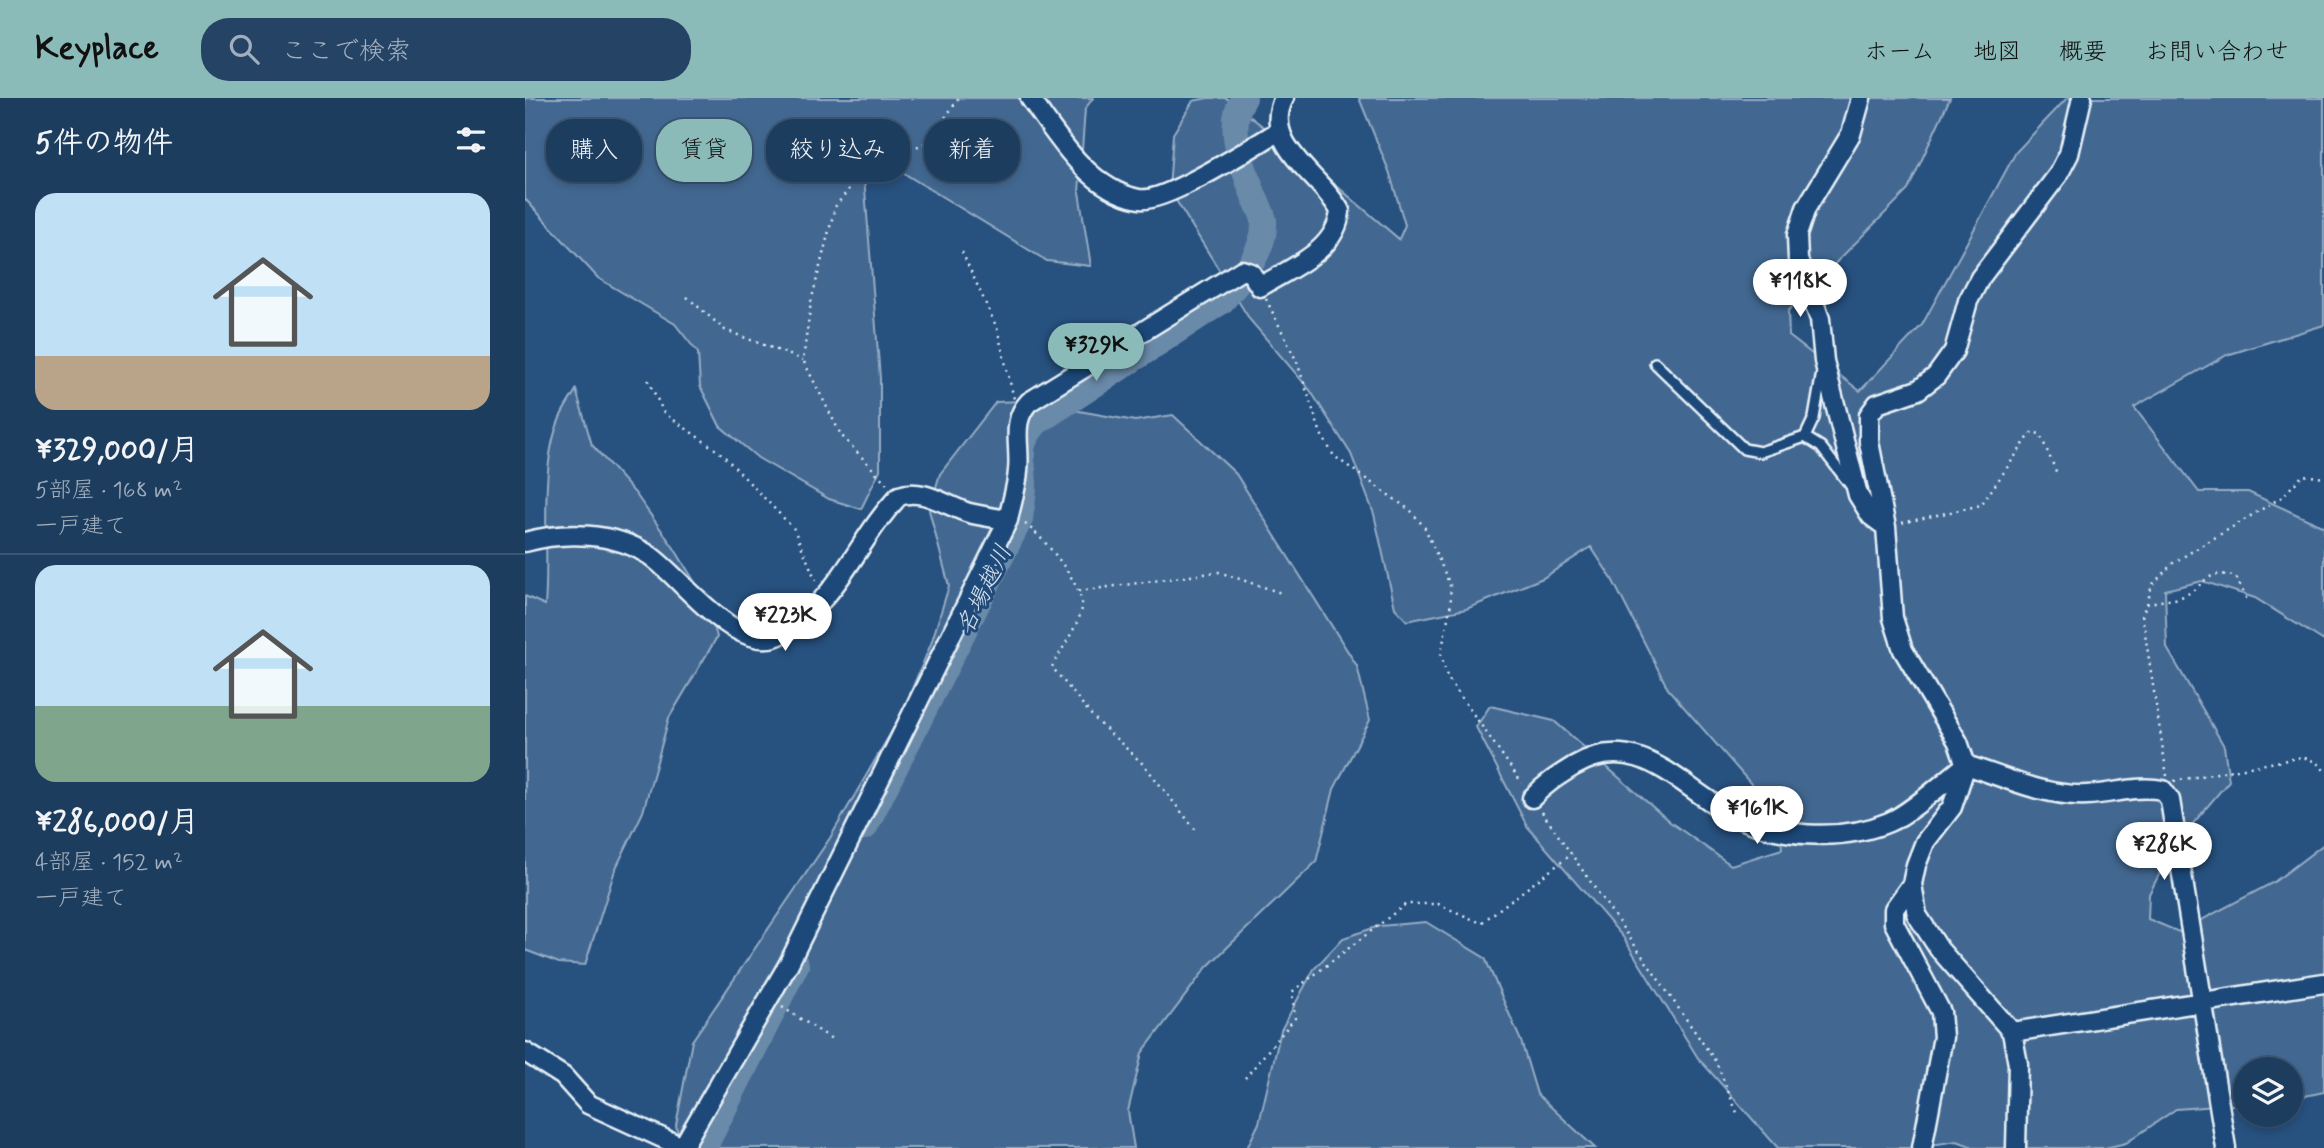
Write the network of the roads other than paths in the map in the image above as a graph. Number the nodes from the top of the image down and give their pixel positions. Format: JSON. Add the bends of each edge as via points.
{"nodes":[{"id":1,"x":1030,"y":98,"type":"edge"},
{"id":2,"x":1284,"y":98,"type":"edge"},
{"id":3,"x":1861,"y":98,"type":"edge"},
{"id":4,"x":2083,"y":98,"type":"edge"},
{"id":5,"x":1279,"y":131,"type":"junction"},
{"id":6,"x":1824,"y":361,"type":"junction"},
{"id":7,"x":1655,"y":363,"type":"dead end"},
{"id":8,"x":1805,"y":437,"type":"junction"},
{"id":9,"x":1858,"y":495,"type":"junction"},
{"id":10,"x":1016,"y":522,"type":"junction"},
{"id":11,"x":1886,"y":527,"type":"junction"},
{"id":12,"x":525,"y":542,"type":"edge"},
{"id":13,"x":1966,"y":765,"type":"junction"},
{"id":14,"x":1532,"y":798,"type":"road end"},
{"id":15,"x":1912,"y":884,"type":"junction"},
{"id":16,"x":2324,"y":984,"type":"edge"},
{"id":17,"x":2203,"y":1001,"type":"junction"},
{"id":18,"x":2012,"y":1032,"type":"junction"},
{"id":19,"x":525,"y":1052,"type":"edge"},
{"id":20,"x":682,"y":1148,"type":"edge"},
{"id":21,"x":1922,"y":1148,"type":"edge"},
{"id":22,"x":2016,"y":1148,"type":"edge"},
{"id":23,"x":2226,"y":1148,"type":"edge"}],
"edges":[{"from":1,"to":5,"type":"street","via":[[1088,171],[1141,200],[1171,192]]},
{"from":2,"to":5,"type":"street","via":[[1279,107]]},
{"from":3,"to":6,"type":"street","via":[[1850,134],[1806,208],[1797,235],[1798,260],[1820,319]]},
{"from":4,"to":11,"type":"street","via":[[2069,154],[1980,278],[1968,301],[1954,351],[1936,376],[1918,390],[1877,404],[1870,415],[1869,442]]},
{"from":5,"to":10,"type":"street","via":[[1289,150],[1340,211],[1339,224],[1325,246],[1256,281],[1242,270],[1029,402],[1017,421]]},
{"from":6,"to":8,"type":"lane","via":[[1814,418]]},
{"from":6,"to":9,"type":"street"},
{"from":7,"to":8,"type":"lane","via":[[1744,449],[1760,452]]},
{"from":8,"to":9,"type":"lane","via":[[1821,447]]},
{"from":9,"to":11,"type":"street","via":[[1871,516]]},
{"from":10,"to":12,"type":"street","via":[[969,513],[919,494],[899,496],[824,599],[782,634],[755,637],[702,606],[666,568],[631,546],[568,535]]},
{"from":10,"to":20,"type":"street","via":[[788,965]]},
{"from":11,"to":13,"type":"street","via":[[1893,618],[1903,650],[1958,742]]},
{"from":13,"to":14,"type":"street","via":[[1891,821],[1855,832],[1804,834],[1762,827],[1730,814],[1665,770],[1613,751],[1586,759],[1545,784]]},
{"from":13,"to":15,"type":"street","via":[[1952,807],[1925,842]]},
{"from":13,"to":17,"type":"street","via":[[2050,792],[2086,796],[2148,787],[2163,790],[2169,800]]},
{"from":15,"to":18,"type":"street","via":[[1917,915],[1939,949]]},
{"from":15,"to":21,"type":"street","via":[[1894,909],[1894,923],[1941,1012],[1943,1037]]},
{"from":16,"to":17,"type":"street"},
{"from":17,"to":18,"type":"street"},
{"from":17,"to":23,"type":"street"},
{"from":18,"to":22,"type":"street","via":[[2018,1064]]},
{"from":19,"to":20,"type":"street","via":[[563,1076],[588,1104]]}]}
